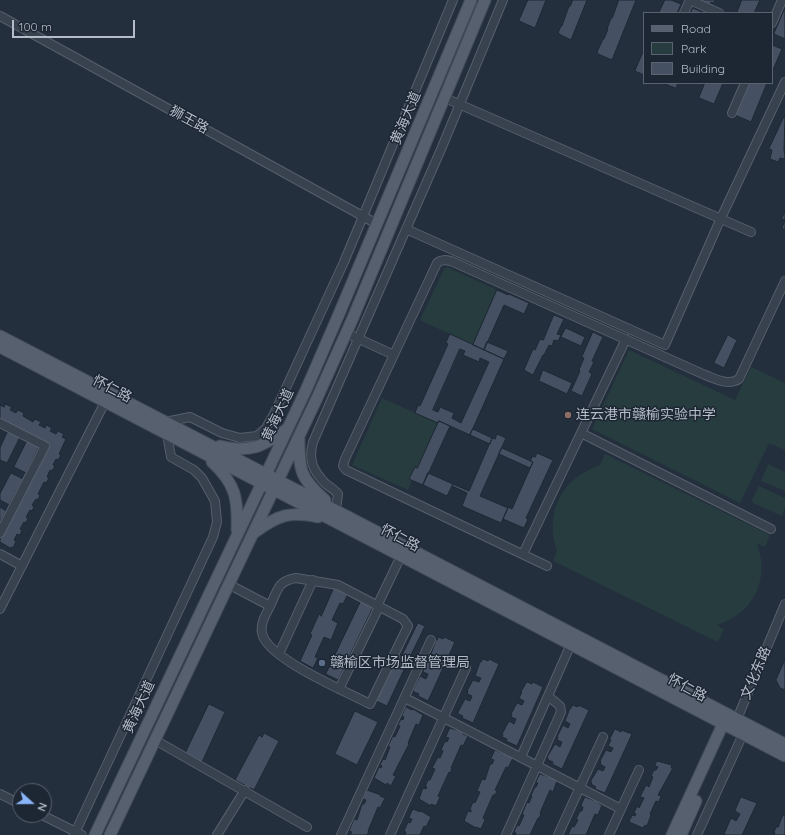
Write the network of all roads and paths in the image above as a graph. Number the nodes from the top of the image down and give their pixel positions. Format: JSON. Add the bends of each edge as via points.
{"nodes":[{"id":1,"x":453,"y":0,"type":"edge"},
{"id":2,"x":471,"y":0,"type":"edge"},
{"id":3,"x":486,"y":0,"type":"edge"},
{"id":4,"x":503,"y":0,"type":"edge"},
{"id":5,"x":690,"y":0,"type":"edge"},
{"id":6,"x":782,"y":0,"type":"edge"},
{"id":7,"x":684,"y":12,"type":"edge"},
{"id":8,"x":717,"y":12,"type":"edge"},
{"id":9,"x":0,"y":16,"type":"edge"},
{"id":10,"x":773,"y":20,"type":"edge"},
{"id":11,"x":785,"y":82,"type":"edge"},
{"id":12,"x":745,"y":84,"type":"edge"},
{"id":13,"x":445,"y":98,"type":"junction"},
{"id":14,"x":459,"y":104,"type":"junction"},
{"id":15,"x":732,"y":113,"type":"dead end"},
{"id":16,"x":363,"y":216,"type":"junction"},
{"id":17,"x":721,"y":218,"type":"junction"},
{"id":18,"x":377,"y":224,"type":"junction"},
{"id":19,"x":406,"y":229,"type":"junction"},
{"id":20,"x":752,"y":232,"type":"dead end"},
{"id":21,"x":785,"y":281,"type":"edge"},
{"id":22,"x":346,"y":334,"type":"junction"},
{"id":23,"x":0,"y":336,"type":"edge"},
{"id":24,"x":358,"y":339,"type":"junction"},
{"id":25,"x":626,"y":339,"type":"junction"},
{"id":26,"x":0,"y":348,"type":"edge"},
{"id":27,"x":394,"y":355,"type":"junction"},
{"id":28,"x":105,"y":402,"type":"junction"},
{"id":29,"x":165,"y":422,"type":"junction"},
{"id":30,"x":0,"y":423,"type":"edge"},
{"id":31,"x":287,"y":429,"type":"junction"},
{"id":32,"x":581,"y":433,"type":"junction"},
{"id":33,"x":167,"y":434,"type":"junction"},
{"id":34,"x":299,"y":436,"type":"junction"},
{"id":35,"x":204,"y":448,"type":"junction"},
{"id":36,"x":264,"y":479,"type":"junction"},
{"id":37,"x":276,"y":485,"type":"junction"},
{"id":38,"x":334,"y":515,"type":"junction"},
{"id":39,"x":771,"y":529,"type":"dead end"},
{"id":40,"x":0,"y":533,"type":"edge"},
{"id":41,"x":253,"y":534,"type":"junction"},
{"id":42,"x":237,"y":535,"type":"junction"},
{"id":43,"x":0,"y":554,"type":"edge"},
{"id":44,"x":523,"y":554,"type":"junction"},
{"id":45,"x":401,"y":556,"type":"junction"},
{"id":46,"x":22,"y":566,"type":"junction"},
{"id":47,"x":547,"y":566,"type":"dead end"},
{"id":48,"x":314,"y":580,"type":"junction"},
{"id":49,"x":228,"y":584,"type":"junction"},
{"id":50,"x":785,"y":604,"type":"edge"},
{"id":51,"x":270,"y":606,"type":"junction"},
{"id":52,"x":378,"y":606,"type":"junction"},
{"id":53,"x":0,"y":609,"type":"edge"},
{"id":54,"x":431,"y":640,"type":"dead end"},
{"id":55,"x":571,"y":644,"type":"junction"},
{"id":56,"x":279,"y":654,"type":"junction"},
{"id":57,"x":466,"y":668,"type":"dead end"},
{"id":58,"x":339,"y":689,"type":"junction"},
{"id":59,"x":548,"y":696,"type":"junction"},
{"id":60,"x":405,"y":698,"type":"junction"},
{"id":61,"x":444,"y":718,"type":"junction"},
{"id":62,"x":730,"y":723,"type":"junction"},
{"id":63,"x":743,"y":734,"type":"junction"},
{"id":64,"x":603,"y":737,"type":"dead end"},
{"id":65,"x":155,"y":740,"type":"junction"},
{"id":66,"x":785,"y":744,"type":"edge"},
{"id":67,"x":785,"y":756,"type":"edge"},
{"id":68,"x":520,"y":757,"type":"junction"},
{"id":69,"x":537,"y":766,"type":"junction"},
{"id":70,"x":639,"y":770,"type":"dead end"},
{"id":71,"x":580,"y":788,"type":"junction"},
{"id":72,"x":245,"y":790,"type":"junction"},
{"id":73,"x":0,"y":794,"type":"edge"},
{"id":74,"x":12,"y":800,"type":"edge"},
{"id":75,"x":621,"y":809,"type":"junction"},
{"id":76,"x":52,"y":820,"type":"edge"},
{"id":77,"x":308,"y":827,"type":"dead end"},
{"id":78,"x":78,"y":834,"type":"edge"},
{"id":79,"x":95,"y":835,"type":"edge"},
{"id":80,"x":110,"y":835,"type":"edge"},
{"id":81,"x":217,"y":835,"type":"edge"},
{"id":82,"x":341,"y":835,"type":"edge"},
{"id":83,"x":390,"y":835,"type":"edge"},
{"id":84,"x":506,"y":835,"type":"edge"},
{"id":85,"x":558,"y":835,"type":"edge"},
{"id":86,"x":609,"y":835,"type":"edge"},
{"id":87,"x":672,"y":835,"type":"edge"},
{"id":88,"x":681,"y":835,"type":"edge"},
{"id":89,"x":697,"y":835,"type":"edge"}],
"edges":[{"from":1,"to":16,"type":"street"},
{"from":2,"to":18,"type":"main road","name":"黄海大道"},
{"from":3,"to":13,"type":"main road","name":"黄海大道"},
{"from":4,"to":14,"type":"street"},
{"from":5,"to":7,"type":"street"},
{"from":5,"to":8,"type":"street"},
{"from":6,"to":10,"type":"street"},
{"from":9,"to":16,"type":"street","name":"狮王路"},
{"from":11,"to":17,"type":"street"},
{"from":12,"to":15,"type":"street"},
{"from":13,"to":14,"type":"street"},
{"from":13,"to":22,"type":"main road","name":"黄海大道"},
{"from":14,"to":17,"type":"street"},
{"from":14,"to":19,"type":"street"},
{"from":16,"to":18,"type":"street","name":"狮王路"},
{"from":16,"to":29,"type":"street","via":[[266,428],[257,436],[240,438],[190,416]]},
{"from":17,"to":19,"type":"street","via":[[665,345]]},
{"from":17,"to":20,"type":"street"},
{"from":18,"to":31,"type":"main road","name":"黄海大道","via":[[340,314]]},
{"from":19,"to":24,"type":"street"},
{"from":21,"to":25,"type":"street","via":[[739,380],[734,382],[725,382],[705,375]]},
{"from":22,"to":24,"type":"street"},
{"from":22,"to":34,"type":"main road","name":"黄海大道"},
{"from":23,"to":29,"type":"main road","name":"怀仁路"},
{"from":24,"to":27,"type":"street"},
{"from":24,"to":38,"type":"street","via":[[310,453],[312,464],[318,474],[338,494]]},
{"from":25,"to":27,"type":"street","via":[[445,259],[437,263]]},
{"from":25,"to":32,"type":"street"},
{"from":26,"to":28,"type":"main road","name":"怀仁路"},
{"from":27,"to":44,"type":"street","via":[[343,466],[346,470]]},
{"from":28,"to":33,"type":"main road","name":"怀仁路"},
{"from":28,"to":46,"type":"street"},
{"from":29,"to":35,"type":"main road","name":"怀仁路"},
{"from":30,"to":40,"type":"street","via":[[45,446]]},
{"from":31,"to":35,"type":"main road","via":[[252,449]]},
{"from":31,"to":36,"type":"main road","name":"黄海大道"},
{"from":32,"to":39,"type":"street"},
{"from":32,"to":44,"type":"street"},
{"from":33,"to":35,"type":"main road","name":"怀仁路"},
{"from":33,"to":78,"type":"street","via":[[171,457],[194,470],[202,478],[215,501],[217,522],[214,537]]},
{"from":34,"to":37,"type":"main road","name":"黄海大道"},
{"from":34,"to":38,"type":"main road","via":[[299,462],[302,472]]},
{"from":35,"to":36,"type":"main road","name":"怀仁路"},
{"from":35,"to":42,"type":"main road","via":[[231,484],[238,510]]},
{"from":36,"to":37,"type":"main road","name":"怀仁路"},
{"from":36,"to":42,"type":"main road","name":"黄海大道"},
{"from":37,"to":38,"type":"main road","name":"怀仁路"},
{"from":37,"to":41,"type":"main road","name":"黄海大道"},
{"from":38,"to":41,"type":"main road","via":[[288,514],[267,522]]},
{"from":38,"to":45,"type":"main road","name":"怀仁路"},
{"from":38,"to":62,"type":"main road","name":"怀仁路"},
{"from":41,"to":49,"type":"main road","name":"黄海大道"},
{"from":42,"to":79,"type":"main road","name":"黄海大道"},
{"from":43,"to":46,"type":"street"},
{"from":44,"to":47,"type":"street"},
{"from":45,"to":52,"type":"street"},
{"from":45,"to":55,"type":"main road","name":"怀仁路"},
{"from":46,"to":53,"type":"street"},
{"from":48,"to":51,"type":"street","via":[[286,580],[278,586]]},
{"from":48,"to":52,"type":"street","via":[[338,585]]},
{"from":48,"to":56,"type":"street"},
{"from":49,"to":51,"type":"street"},
{"from":49,"to":65,"type":"main road","name":"黄海大道"},
{"from":50,"to":62,"type":"street","name":"文化东路"},
{"from":51,"to":56,"type":"street","via":[[262,622],[262,633],[264,640]]},
{"from":52,"to":58,"type":"street"},
{"from":52,"to":58,"type":"street","via":[[402,619],[408,626],[370,704]]},
{"from":54,"to":60,"type":"street"},
{"from":55,"to":59,"type":"street"},
{"from":55,"to":62,"type":"main road","name":"怀仁路"},
{"from":56,"to":58,"type":"street","via":[[293,665]]},
{"from":57,"to":61,"type":"street"},
{"from":59,"to":68,"type":"street"},
{"from":59,"to":69,"type":"street","via":[[560,706],[561,712]]},
{"from":60,"to":61,"type":"street"},
{"from":60,"to":82,"type":"street"},
{"from":61,"to":68,"type":"street"},
{"from":61,"to":83,"type":"street"},
{"from":62,"to":63,"type":"main road","name":"怀仁路"},
{"from":62,"to":66,"type":"main road","name":"怀仁路"},
{"from":62,"to":87,"type":"main road"},
{"from":62,"to":88,"type":"main road"},
{"from":63,"to":67,"type":"main road","name":"怀仁路"},
{"from":63,"to":89,"type":"street"},
{"from":64,"to":71,"type":"street"},
{"from":65,"to":72,"type":"street"},
{"from":65,"to":80,"type":"main road","name":"黄海大道"},
{"from":68,"to":69,"type":"street"},
{"from":69,"to":71,"type":"street"},
{"from":69,"to":84,"type":"street"},
{"from":70,"to":75,"type":"street"},
{"from":71,"to":75,"type":"street"},
{"from":71,"to":85,"type":"street"},
{"from":72,"to":77,"type":"street"},
{"from":72,"to":81,"type":"street"},
{"from":73,"to":74,"type":"street"},
{"from":75,"to":86,"type":"street"},
{"from":76,"to":78,"type":"street"}]}
